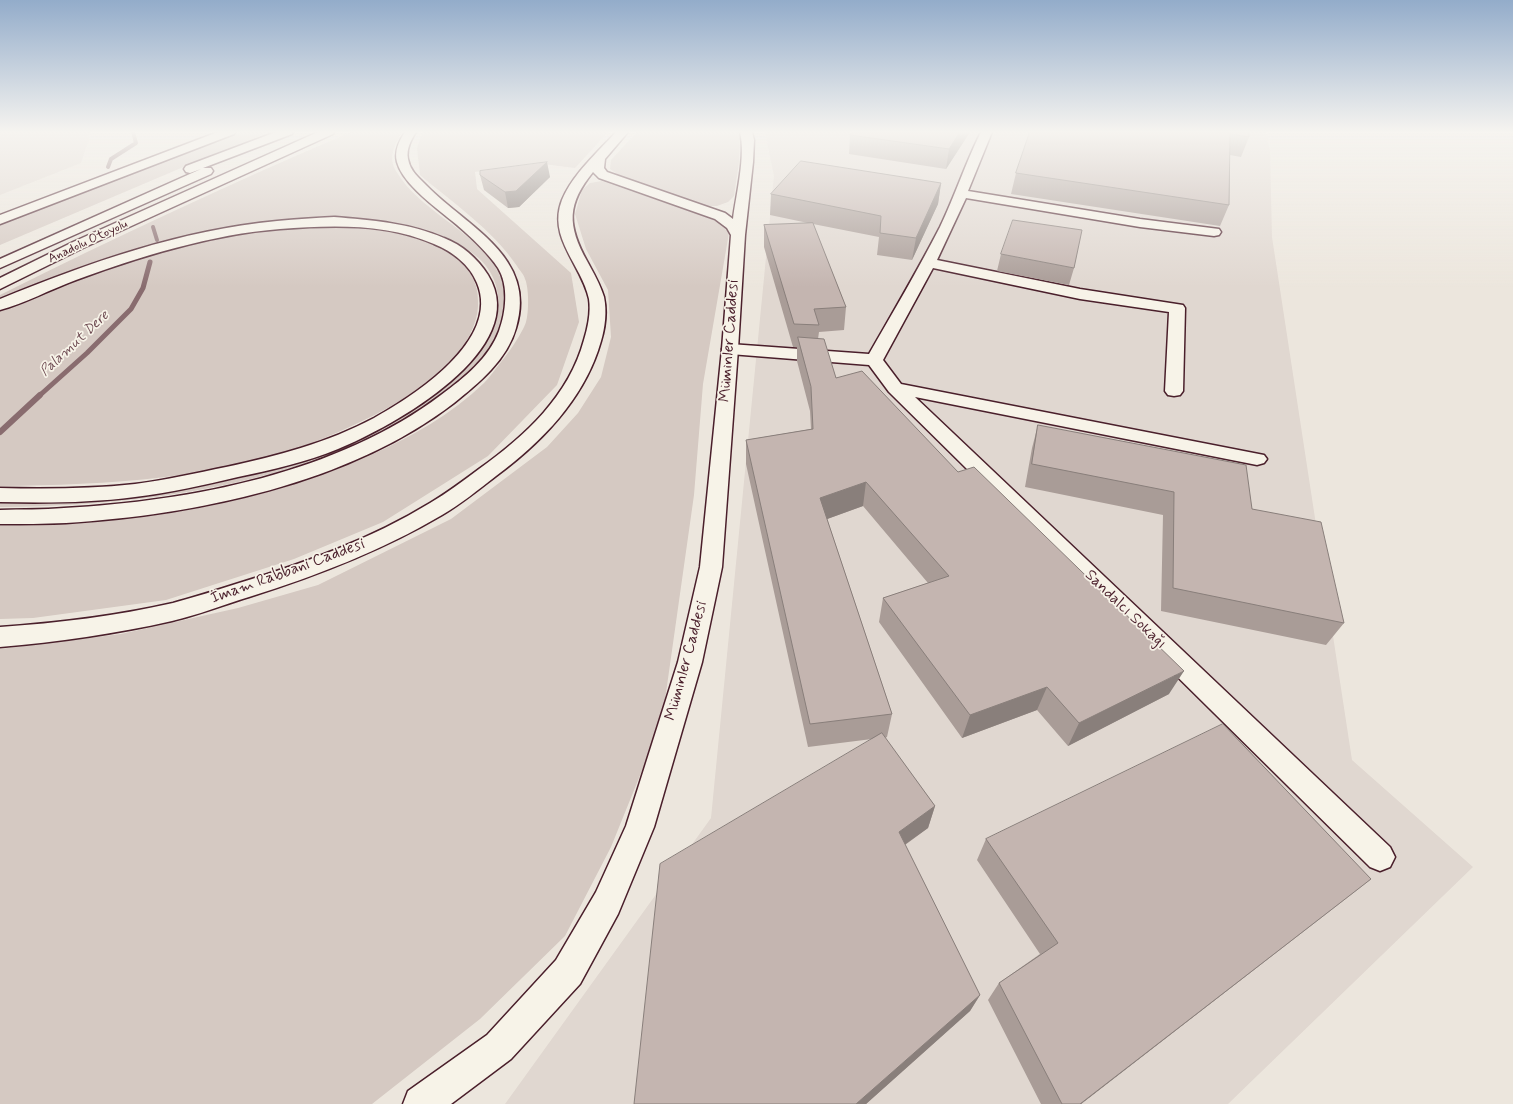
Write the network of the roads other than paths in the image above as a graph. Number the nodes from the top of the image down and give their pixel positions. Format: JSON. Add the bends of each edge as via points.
{"nodes":[{"id":1,"x":78,"y":184,"type":"edge"},
{"id":2,"x":95,"y":184,"type":"edge"},
{"id":3,"x":157,"y":184,"type":"edge"},
{"id":4,"x":176,"y":184,"type":"edge"},
{"id":5,"x":215,"y":184,"type":"edge"},
{"id":6,"x":417,"y":184,"type":"edge"},
{"id":7,"x":579,"y":184,"type":"edge"},
{"id":8,"x":582,"y":184,"type":"edge"},
{"id":9,"x":628,"y":184,"type":"edge"},
{"id":10,"x":745,"y":184,"type":"edge"},
{"id":11,"x":964,"y":184,"type":"edge"},
{"id":12,"x":574,"y":190,"type":"junction"},
{"id":13,"x":960,"y":193,"type":"junction"},
{"id":14,"x":743,"y":199,"type":"junction"},
{"id":15,"x":707,"y":210,"type":"junction"},
{"id":16,"x":0,"y":211,"type":"edge"},
{"id":17,"x":0,"y":220,"type":"edge"},
{"id":18,"x":44,"y":231,"type":"dead end"},
{"id":19,"x":1214,"y":232,"type":"dead end"},
{"id":20,"x":738,"y":235,"type":"junction"},
{"id":21,"x":928,"y":263,"type":"junction"},
{"id":22,"x":0,"y":264,"type":"edge"},
{"id":23,"x":0,"y":284,"type":"edge"},
{"id":24,"x":0,"y":305,"type":"edge"},
{"id":25,"x":730,"y":349,"type":"junction"},
{"id":26,"x":874,"y":360,"type":"junction"},
{"id":27,"x":895,"y":388,"type":"junction"},
{"id":28,"x":1174,"y":391,"type":"dead end"},
{"id":29,"x":1257,"y":459,"type":"dead end"},
{"id":30,"x":0,"y":495,"type":"edge"},
{"id":31,"x":0,"y":517,"type":"edge"},
{"id":32,"x":0,"y":637,"type":"edge"},
{"id":33,"x":1380,"y":857,"type":"dead end"},
{"id":34,"x":421,"y":1104,"type":"edge"}],
"edges":[{"from":1,"to":16,"type":"main road"},
{"from":2,"to":17,"type":"main road"},
{"from":3,"to":18,"type":"main road"},
{"from":4,"to":22,"type":"main road","name":"Anadolu Otoyolu"},
{"from":5,"to":23,"type":"main road","name":"Anadolu Otoyolu","via":[[78,245]]},
{"from":6,"to":31,"type":"main road","via":[[475,233],[505,268],[512,286],[513,310],[507,332],[496,353],[451,397],[382,441],[274,481],[163,505],[73,515]]},
{"from":7,"to":12,"type":"main road","name":"İmam Rabbani Caddesi"},
{"from":8,"to":12,"type":"main road"},
{"from":9,"to":15,"type":"main road"},
{"from":10,"to":14,"type":"main road","name":"Müminler Caddesi"},
{"from":11,"to":13,"type":"main road"},
{"from":12,"to":32,"type":"main road","name":"İmam Rabbani Caddesi","via":[[564,212],[564,224],[566,237],[596,297],[595,328],[589,352],[570,391],[555,413],[520,449],[436,509],[333,560],[251,588],[162,614],[44,634]]},
{"from":13,"to":19,"type":"main road","via":[[1140,223]]},
{"from":13,"to":21,"type":"main road"},
{"from":14,"to":15,"type":"main road","via":[[738,207],[724,212]]},
{"from":14,"to":20,"type":"main road","name":"Müminler Caddesi"},
{"from":15,"to":20,"type":"main road","via":[[728,221]]},
{"from":20,"to":25,"type":"main road","name":"Müminler Caddesi"},
{"from":21,"to":26,"type":"main road"},
{"from":21,"to":28,"type":"main road","via":[[1080,294],[1177,308]]},
{"from":24,"to":30,"type":"main road","via":[[89,270],[151,251],[251,228],[316,222],[387,226],[425,235],[444,243],[462,253],[480,273],[490,300],[484,329],[469,352],[448,375],[411,402],[330,445],[265,465],[188,482],[124,492],[62,496]]},
{"from":25,"to":26,"type":"main road"},
{"from":25,"to":34,"type":"main road","name":"Müminler Caddesi","via":[[711,567],[690,662],[640,827],[608,903],[568,972],[499,1047]]},
{"from":26,"to":27,"type":"main road","name":"Sandalcı Sokağı"},
{"from":27,"to":29,"type":"main road"},
{"from":27,"to":33,"type":"main road","name":"Sandalcı Sokağı"}]}
